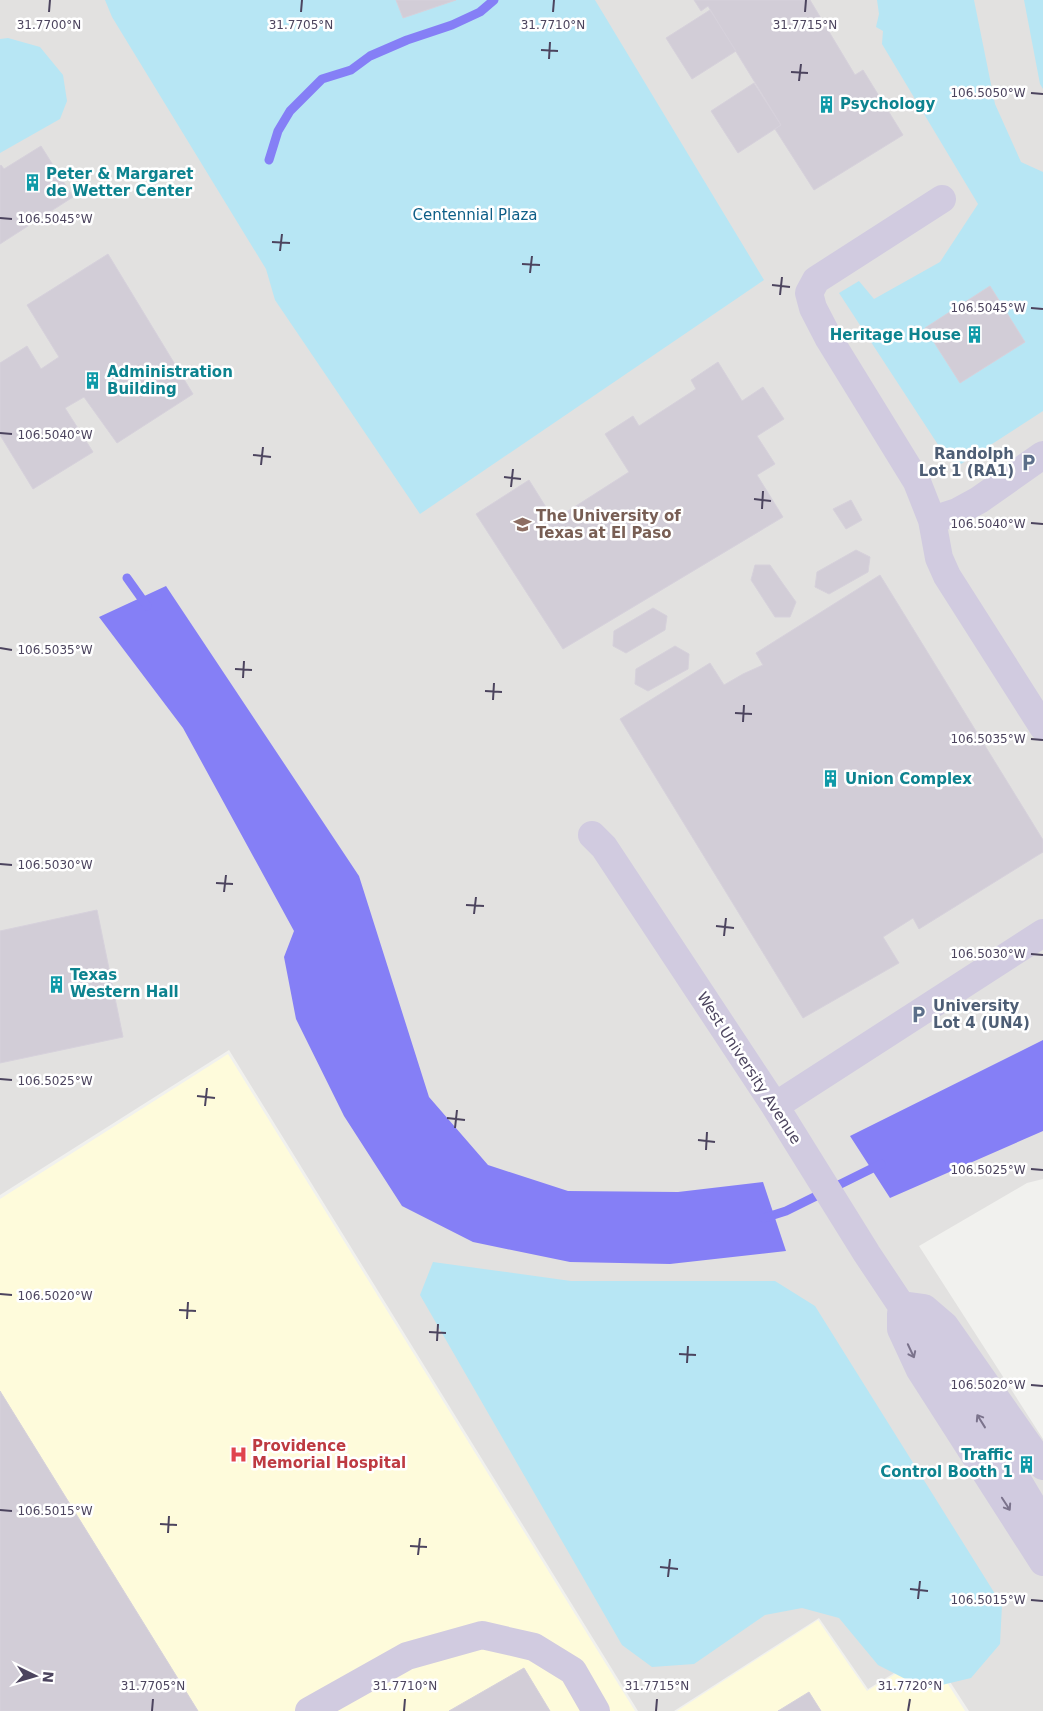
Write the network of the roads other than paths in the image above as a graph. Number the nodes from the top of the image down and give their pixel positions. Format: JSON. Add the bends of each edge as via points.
{"nodes":[{"id":1,"x":942,"y":199,"type":"dead end"},
{"id":2,"x":1043,"y":455,"type":"edge"},
{"id":3,"x":932,"y":520,"type":"junction"},
{"id":4,"x":1043,"y":727,"type":"edge"},
{"id":5,"x":592,"y":835,"type":"dead end"},
{"id":6,"x":1043,"y":933,"type":"edge"},
{"id":7,"x":775,"y":1106,"type":"junction"},
{"id":8,"x":901,"y":1305,"type":"junction"},
{"id":9,"x":1043,"y":1466,"type":"edge"},
{"id":10,"x":1043,"y":1523,"type":"edge"},
{"id":11,"x":1043,"y":1562,"type":"edge"},
{"id":12,"x":309,"y":1711,"type":"edge"},
{"id":13,"x":596,"y":1711,"type":"edge"}],
"edges":[{"from":1,"to":3,"type":"lane","via":[[816,280],[809,293],[829,339],[917,482]]},
{"from":2,"to":3,"type":"lane","via":[[979,500]]},
{"from":3,"to":4,"type":"lane","via":[[939,558],[947,576]]},
{"from":5,"to":7,"type":"lane","name":"West University Avenue","via":[[604,847]]},
{"from":6,"to":7,"type":"lane"},
{"from":7,"to":8,"type":"lane","name":"West University Avenue"},
{"from":8,"to":9,"type":"lane","via":[[924,1308],[945,1326]]},
{"from":10,"to":8,"type":"lane","name":"West University Avenue","one_way":true,"via":[[940,1357]]},
{"from":8,"to":11,"type":"lane","one_way":true,"via":[[901,1329],[920,1370]]},
{"from":12,"to":13,"type":"lane","via":[[407,1656],[482,1634],[534,1647],[573,1671]]}]}
